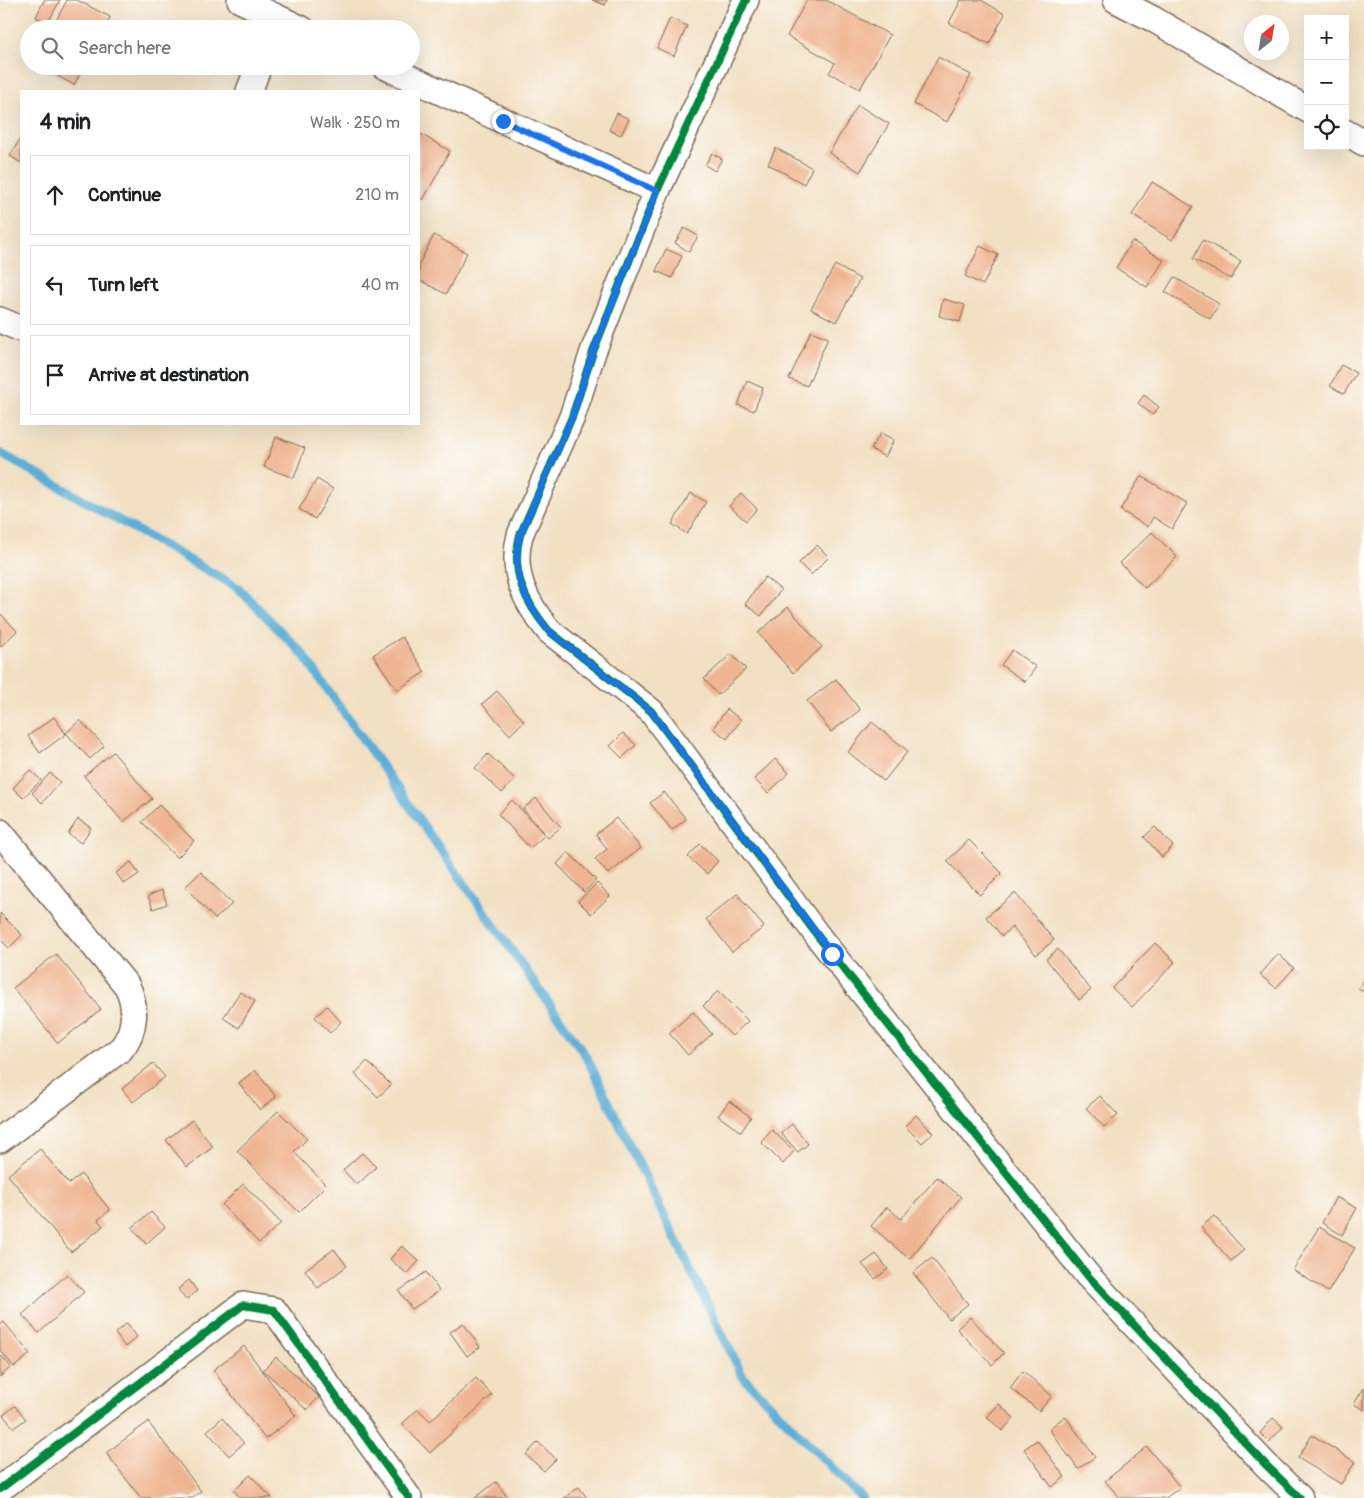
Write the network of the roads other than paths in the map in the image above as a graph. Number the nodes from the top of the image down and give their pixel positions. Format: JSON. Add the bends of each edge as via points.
{"nodes":[{"id":1,"x":240,"y":0,"type":"edge"},
{"id":2,"x":746,"y":0,"type":"edge"},
{"id":3,"x":1116,"y":0,"type":"edge"},
{"id":4,"x":271,"y":20,"type":"edge"},
{"id":5,"x":255,"y":75,"type":"edge"},
{"id":6,"x":404,"y":75,"type":"edge"},
{"id":7,"x":249,"y":90,"type":"edge"},
{"id":8,"x":1304,"y":108,"type":"edge"},
{"id":9,"x":1349,"y":134,"type":"edge"},
{"id":10,"x":1364,"y":143,"type":"edge"},
{"id":11,"x":657,"y":191,"type":"junction"},
{"id":12,"x":0,"y":320,"type":"edge"},
{"id":13,"x":20,"y":329,"type":"edge"},
{"id":14,"x":0,"y":832,"type":"edge"},
{"id":15,"x":0,"y":1140,"type":"edge"},
{"id":16,"x":0,"y":1489,"type":"edge"},
{"id":17,"x":409,"y":1498,"type":"edge"},
{"id":18,"x":1300,"y":1498,"type":"edge"}],
"edges":[{"from":1,"to":4,"type":"street"},
{"from":2,"to":11,"type":"street"},
{"from":3,"to":8,"type":"street"},
{"from":5,"to":7,"type":"street"},
{"from":6,"to":11,"type":"street"},
{"from":9,"to":10,"type":"street"},
{"from":11,"to":18,"type":"street","via":[[609,309],[572,417],[520,535],[515,553],[516,568],[528,599],[549,631],[651,711],[820,939],[1088,1276]]},
{"from":12,"to":13,"type":"street"},
{"from":14,"to":15,"type":"street","via":[[127,986],[134,1010],[129,1036],[121,1048]]},
{"from":16,"to":17,"type":"street","via":[[243,1305],[274,1310]]}]}
